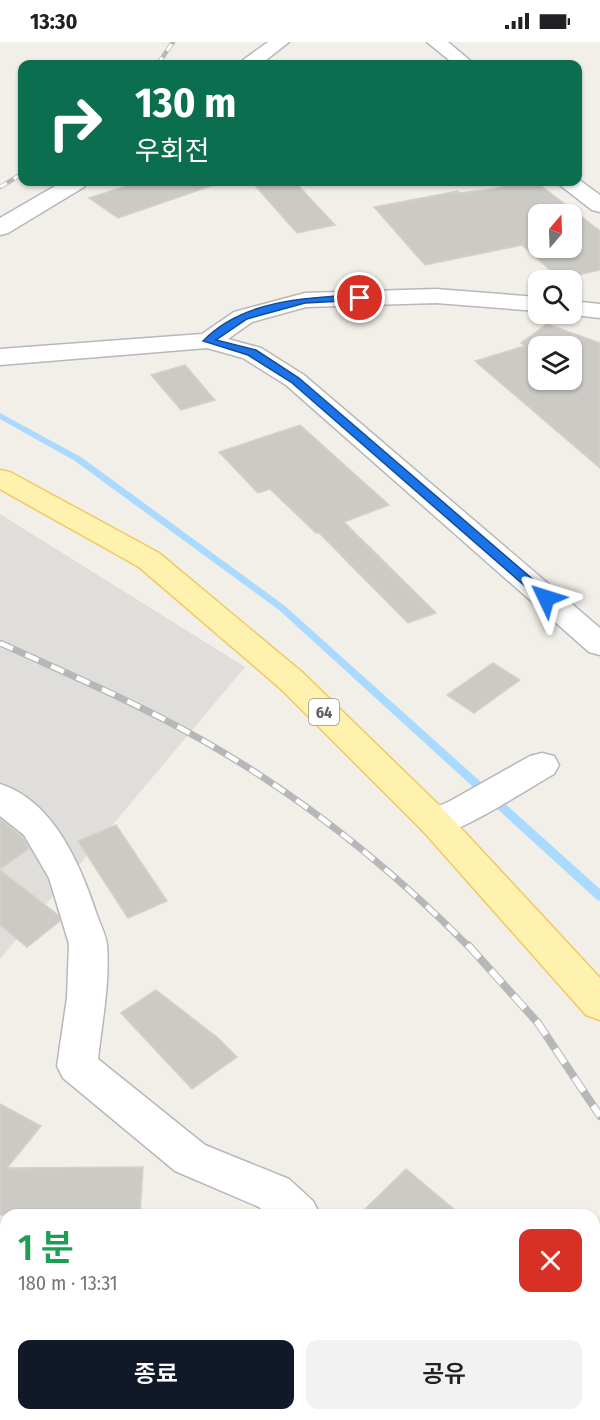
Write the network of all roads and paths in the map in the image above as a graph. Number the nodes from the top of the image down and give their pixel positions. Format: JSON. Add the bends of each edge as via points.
{"nodes":[{"id":1,"x":280,"y":42,"type":"edge"},
{"id":2,"x":436,"y":42,"type":"edge"},
{"id":3,"x":255,"y":60,"type":"edge"},
{"id":4,"x":460,"y":60,"type":"edge"},
{"id":5,"x":69,"y":186,"type":"edge"},
{"id":6,"x":573,"y":186,"type":"edge"},
{"id":7,"x":600,"y":205,"type":"edge"},
{"id":8,"x":0,"y":228,"type":"edge"},
{"id":9,"x":528,"y":303,"type":"edge"},
{"id":10,"x":582,"y":309,"type":"edge"},
{"id":11,"x":600,"y":311,"type":"edge"},
{"id":12,"x":208,"y":341,"type":"junction"},
{"id":13,"x":0,"y":357,"type":"edge"},
{"id":14,"x":0,"y":478,"type":"edge"},
{"id":15,"x":600,"y":645,"type":"edge"},
{"id":16,"x":542,"y":765,"type":"dead end"},
{"id":17,"x":0,"y":797,"type":"edge"},
{"id":18,"x":449,"y":816,"type":"junction"},
{"id":19,"x":600,"y":1004,"type":"edge"},
{"id":20,"x":291,"y":1209,"type":"edge"}],
"edges":[{"from":1,"to":3,"type":"street"},
{"from":2,"to":4,"type":"street"},
{"from":5,"to":8,"type":"street"},
{"from":6,"to":7,"type":"street"},
{"from":9,"to":12,"type":"street","via":[[436,296],[305,300],[243,317]]},
{"from":10,"to":11,"type":"street"},
{"from":12,"to":13,"type":"street"},
{"from":12,"to":15,"type":"street","via":[[252,352],[295,380]]},
{"from":14,"to":18,"type":"main road","number":"64","via":[[149,560]]},
{"from":16,"to":18,"type":"street"},
{"from":17,"to":20,"type":"street","via":[[36,826],[66,876],[88,944],[77,1066],[190,1158],[274,1193]]},
{"from":18,"to":19,"type":"main road","number":"64"}]}
